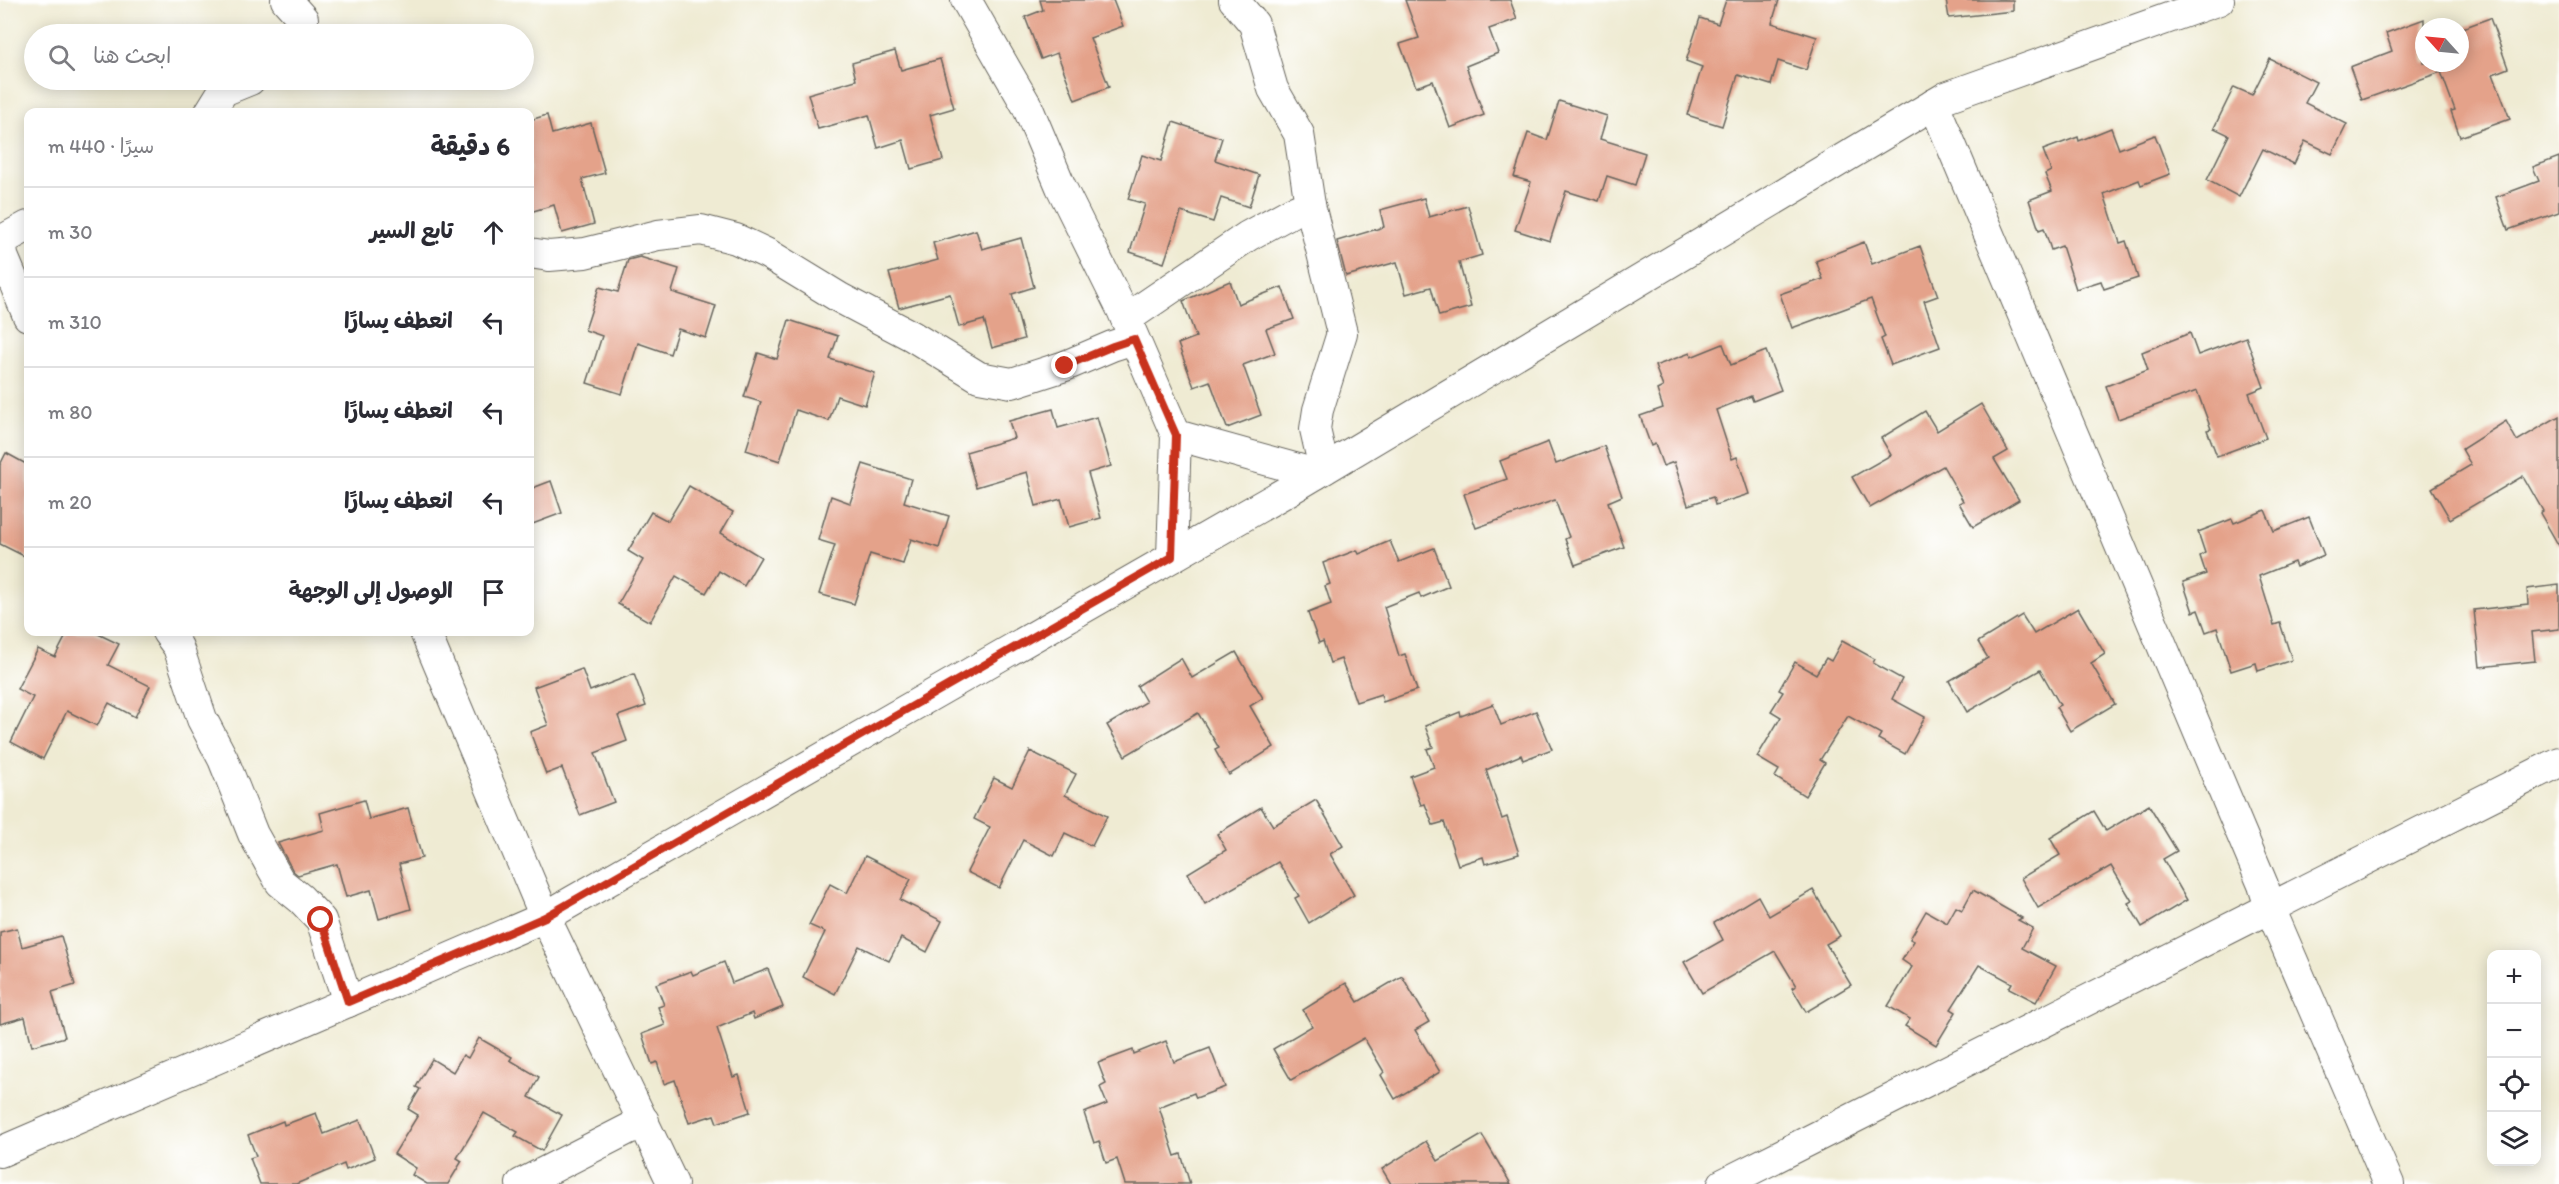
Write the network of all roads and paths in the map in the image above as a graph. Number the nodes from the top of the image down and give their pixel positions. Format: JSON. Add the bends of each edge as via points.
{"nodes":[{"id":1,"x":286,"y":0,"type":"edge"},
{"id":2,"x":966,"y":0,"type":"edge"},
{"id":3,"x":1234,"y":0,"type":"edge"},
{"id":4,"x":2219,"y":0,"type":"edge"},
{"id":5,"x":303,"y":24,"type":"edge"},
{"id":6,"x":225,"y":90,"type":"edge"},
{"id":7,"x":1934,"y":104,"type":"junction"},
{"id":8,"x":212,"y":108,"type":"edge"},
{"id":9,"x":1310,"y":205,"type":"junction"},
{"id":10,"x":24,"y":228,"type":"edge"},
{"id":11,"x":534,"y":254,"type":"edge"},
{"id":12,"x":24,"y":306,"type":"edge"},
{"id":13,"x":1130,"y":329,"type":"junction"},
{"id":14,"x":1176,"y":435,"type":"junction"},
{"id":15,"x":1320,"y":471,"type":"junction"},
{"id":16,"x":1172,"y":557,"type":"junction"},
{"id":17,"x":170,"y":636,"type":"edge"},
{"id":18,"x":427,"y":636,"type":"edge"},
{"id":19,"x":2559,"y":762,"type":"edge"},
{"id":20,"x":2270,"y":908,"type":"junction"},
{"id":21,"x":545,"y":917,"type":"junction"},
{"id":22,"x":348,"y":1002,"type":"junction"},
{"id":23,"x":644,"y":1121,"type":"junction"},
{"id":24,"x":0,"y":1152,"type":"edge"},
{"id":25,"x":521,"y":1184,"type":"edge"},
{"id":26,"x":673,"y":1184,"type":"edge"},
{"id":27,"x":1723,"y":1184,"type":"edge"},
{"id":28,"x":2389,"y":1184,"type":"edge"}],
"edges":[{"from":1,"to":5,"type":"street","via":[[303,19]]},
{"from":2,"to":13,"type":"street","via":[[1027,106],[1061,187]]},
{"from":3,"to":9,"type":"street","via":[[1254,24],[1273,88],[1299,134]]},
{"from":4,"to":7,"type":"street"},
{"from":6,"to":8,"type":"street"},
{"from":7,"to":15,"type":"street"},
{"from":7,"to":20,"type":"street"},
{"from":9,"to":13,"type":"street","via":[[1248,236]]},
{"from":9,"to":15,"type":"street","via":[[1342,333],[1318,410],[1315,429]]},
{"from":10,"to":12,"type":"street","via":[[2,245]]},
{"from":11,"to":13,"type":"street","via":[[585,253],[658,235],[701,230],[736,239],[979,377],[1012,383],[1113,346]]},
{"from":13,"to":14,"type":"street"},
{"from":14,"to":15,"type":"street"},
{"from":14,"to":16,"type":"street"},
{"from":15,"to":16,"type":"street"},
{"from":16,"to":21,"type":"street"},
{"from":17,"to":22,"type":"street","via":[[178,647],[202,719],[253,834],[280,882],[321,920]]},
{"from":18,"to":21,"type":"street"},
{"from":19,"to":20,"type":"street"},
{"from":20,"to":27,"type":"street"},
{"from":20,"to":28,"type":"street"},
{"from":21,"to":22,"type":"street"},
{"from":21,"to":23,"type":"street"},
{"from":22,"to":24,"type":"street"},
{"from":23,"to":25,"type":"street"},
{"from":23,"to":26,"type":"street"}]}
